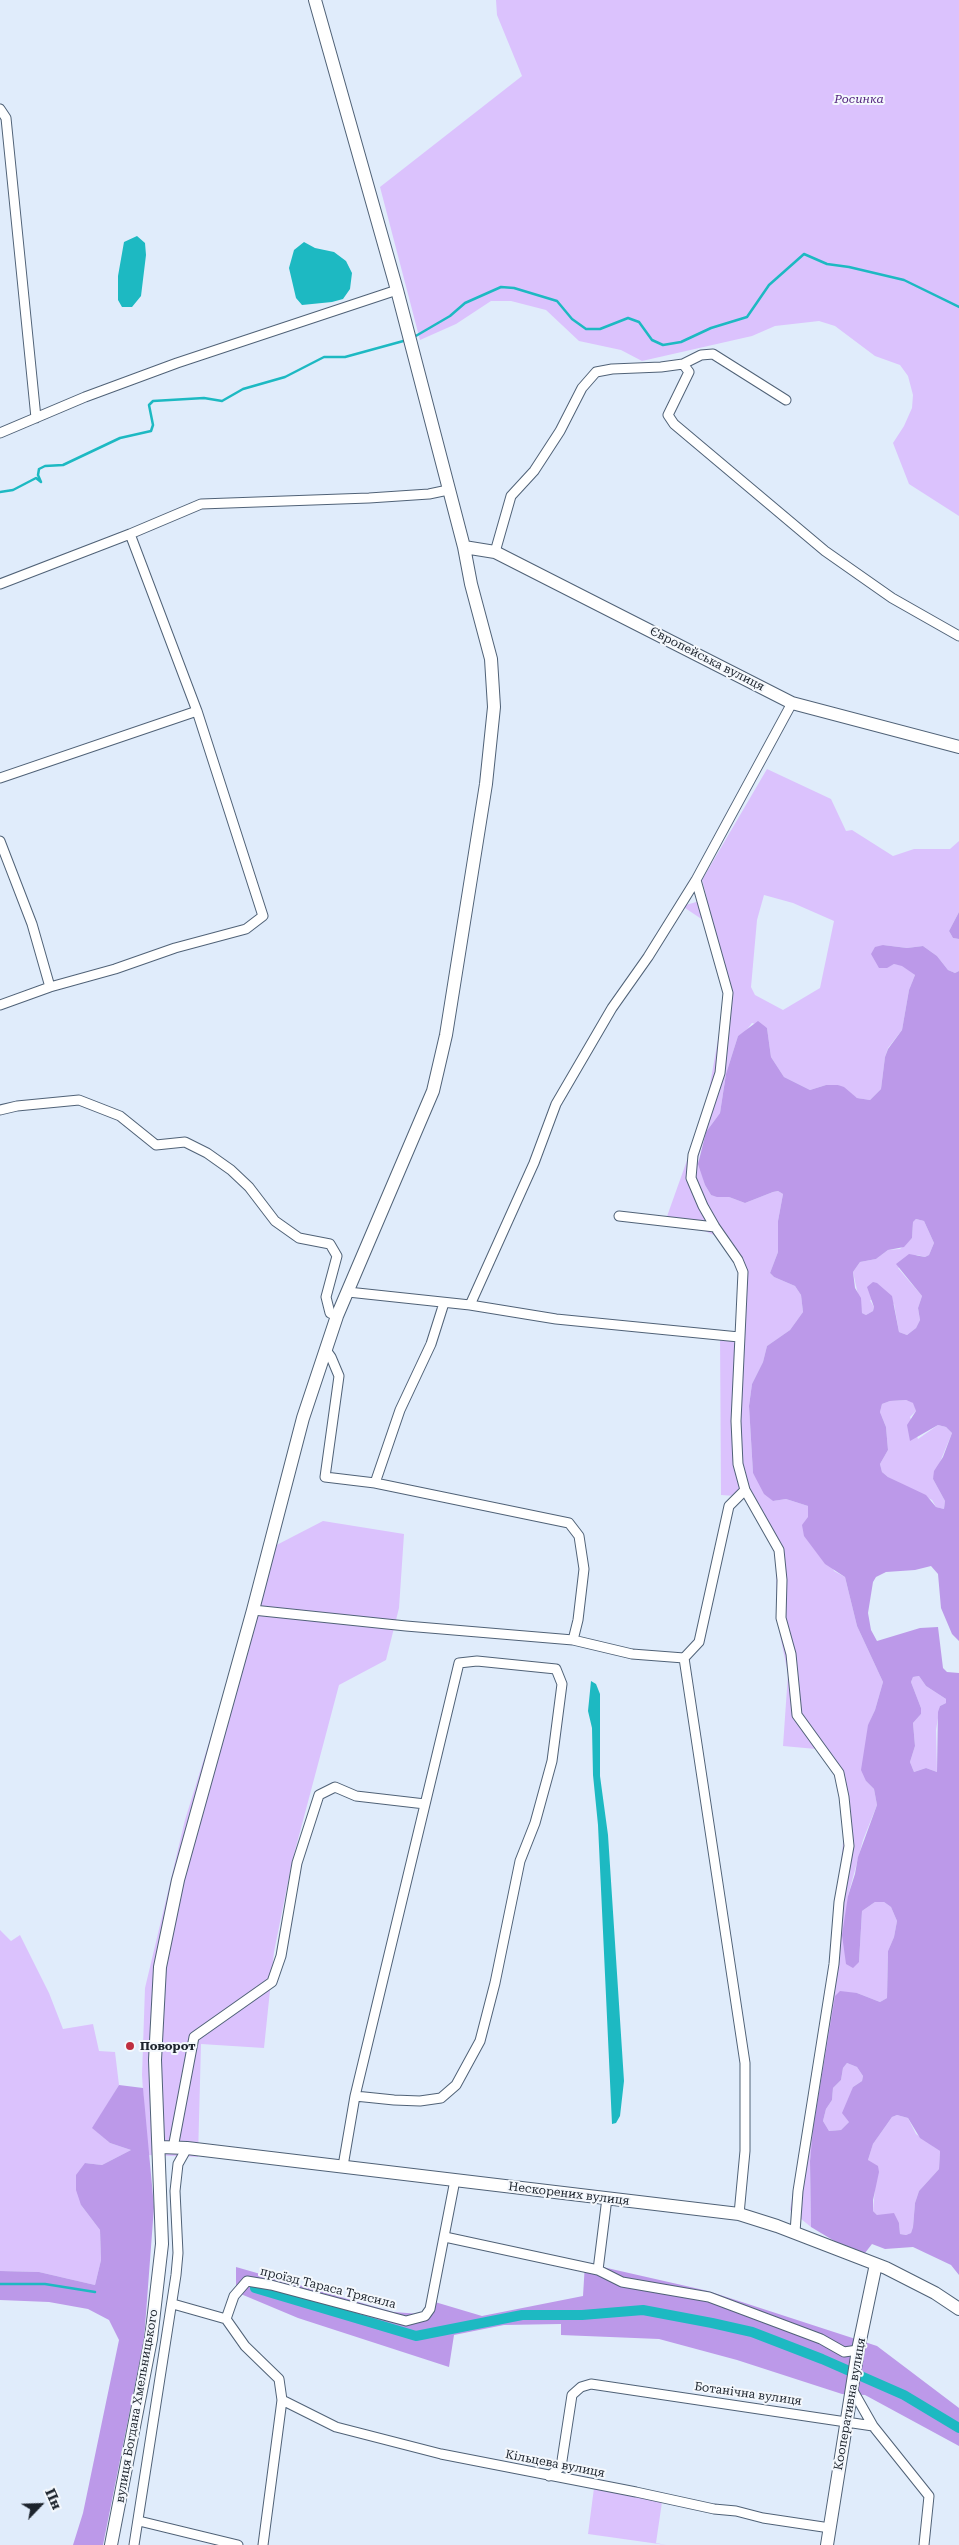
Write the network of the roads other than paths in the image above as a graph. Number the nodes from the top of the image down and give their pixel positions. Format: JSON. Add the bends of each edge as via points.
{"nodes":[{"id":1,"x":314,"y":0,"type":"edge"},
{"id":2,"x":0,"y":109,"type":"edge"},
{"id":3,"x":397,"y":290,"type":"junction"},
{"id":4,"x":683,"y":364,"type":"junction"},
{"id":5,"x":786,"y":400,"type":"dead end"},
{"id":6,"x":36,"y":418,"type":"junction"},
{"id":7,"x":0,"y":433,"type":"edge"},
{"id":8,"x":448,"y":490,"type":"junction"},
{"id":9,"x":130,"y":534,"type":"junction"},
{"id":10,"x":464,"y":547,"type":"junction"},
{"id":11,"x":495,"y":552,"type":"junction"},
{"id":12,"x":0,"y":584,"type":"edge"},
{"id":13,"x":959,"y":636,"type":"edge"},
{"id":14,"x":792,"y":703,"type":"junction"},
{"id":15,"x":197,"y":711,"type":"junction"},
{"id":16,"x":959,"y":747,"type":"edge"},
{"id":17,"x":0,"y":778,"type":"edge"},
{"id":18,"x":0,"y":841,"type":"edge"},
{"id":19,"x":696,"y":880,"type":"junction"},
{"id":20,"x":50,"y":987,"type":"junction"},
{"id":21,"x":0,"y":1005,"type":"edge"},
{"id":22,"x":0,"y":1110,"type":"edge"},
{"id":23,"x":619,"y":1216,"type":"dead end"},
{"id":24,"x":715,"y":1227,"type":"junction"},
{"id":25,"x":348,"y":1292,"type":"junction"},
{"id":26,"x":444,"y":1303,"type":"junction"},
{"id":27,"x":470,"y":1306,"type":"junction"},
{"id":28,"x":337,"y":1316,"type":"junction"},
{"id":29,"x":739,"y":1337,"type":"junction"},
{"id":30,"x":326,"y":1350,"type":"junction"},
{"id":31,"x":375,"y":1483,"type":"junction"},
{"id":32,"x":745,"y":1490,"type":"junction"},
{"id":33,"x":253,"y":1610,"type":"junction"},
{"id":34,"x":573,"y":1640,"type":"junction"},
{"id":35,"x":684,"y":1658,"type":"junction"},
{"id":36,"x":425,"y":1804,"type":"junction"},
{"id":37,"x":355,"y":2096,"type":"junction"},
{"id":38,"x":160,"y":2147,"type":"junction"},
{"id":39,"x":173,"y":2148,"type":"junction"},
{"id":40,"x":187,"y":2148,"type":"junction"},
{"id":41,"x":343,"y":2166,"type":"junction"},
{"id":42,"x":455,"y":2180,"type":"junction"},
{"id":43,"x":607,"y":2198,"type":"junction"},
{"id":44,"x":739,"y":2214,"type":"junction"},
{"id":45,"x":795,"y":2232,"type":"junction"},
{"id":46,"x":444,"y":2237,"type":"junction"},
{"id":47,"x":876,"y":2264,"type":"junction"},
{"id":48,"x":598,"y":2270,"type":"junction"},
{"id":49,"x":173,"y":2304,"type":"junction"},
{"id":50,"x":959,"y":2309,"type":"edge"},
{"id":51,"x":226,"y":2319,"type":"junction"},
{"id":52,"x":858,"y":2350,"type":"junction"},
{"id":53,"x":852,"y":2388,"type":"junction"},
{"id":54,"x":282,"y":2400,"type":"junction"},
{"id":55,"x":846,"y":2421,"type":"junction"},
{"id":56,"x":873,"y":2426,"type":"junction"},
{"id":57,"x":549,"y":2476,"type":"junction"},
{"id":58,"x":139,"y":2521,"type":"junction"},
{"id":59,"x":830,"y":2528,"type":"junction"},
{"id":60,"x":112,"y":2545,"type":"edge"},
{"id":61,"x":134,"y":2545,"type":"edge"},
{"id":62,"x":238,"y":2545,"type":"edge"},
{"id":63,"x":263,"y":2545,"type":"edge"},
{"id":64,"x":827,"y":2545,"type":"edge"},
{"id":65,"x":924,"y":2545,"type":"edge"}],
"edges":[{"from":1,"to":3,"type":"main road","name":"вулиця Богдана Хмельницького"},
{"from":2,"to":6,"type":"street","via":[[6,118]]},
{"from":3,"to":6,"type":"street","via":[[177,363]]},
{"from":3,"to":8,"type":"main road","name":"вулиця Богдана Хмельницького"},
{"from":4,"to":5,"type":"street","via":[[701,355],[713,354]]},
{"from":4,"to":11,"type":"street","via":[[612,368],[596,372],[582,388],[534,471],[511,496]]},
{"from":4,"to":13,"type":"street","via":[[689,372],[668,415],[674,424],[825,551],[892,598]]},
{"from":6,"to":7,"type":"street"},
{"from":8,"to":9,"type":"street","via":[[379,497],[201,504]]},
{"from":8,"to":10,"type":"main road","name":"вулиця Богдана Хмельницького"},
{"from":9,"to":12,"type":"street"},
{"from":9,"to":15,"type":"street"},
{"from":10,"to":11,"type":"main road","name":"Європейська вулиця"},
{"from":10,"to":25,"type":"main road","name":"вулиця Богдана Хмельницького","via":[[491,659],[494,707],[483,804],[434,1091]]},
{"from":11,"to":14,"type":"main road","name":"Європейська вулиця"},
{"from":14,"to":16,"type":"main road","name":"Європейська вулиця"},
{"from":14,"to":19,"type":"street"},
{"from":15,"to":17,"type":"street"},
{"from":15,"to":20,"type":"street","via":[[263,916],[246,929]]},
{"from":18,"to":20,"type":"street","via":[[32,924]]},
{"from":19,"to":24,"type":"street","via":[[728,993],[720,1074],[693,1155],[691,1178]]},
{"from":19,"to":27,"type":"street","via":[[612,1008],[556,1104]]},
{"from":20,"to":21,"type":"street"},
{"from":22,"to":28,"type":"street","via":[[79,1100],[120,1116],[156,1145],[184,1142],[207,1153],[249,1187],[275,1222],[299,1238],[330,1244],[337,1256],[326,1297],[330,1313]]},
{"from":23,"to":24,"type":"street"},
{"from":24,"to":29,"type":"street","via":[[743,1272]]},
{"from":25,"to":26,"type":"street"},
{"from":25,"to":28,"type":"main road","name":"вулиця Богдана Хмельницького"},
{"from":26,"to":27,"type":"street"},
{"from":26,"to":31,"type":"street","via":[[431,1344],[400,1410]]},
{"from":27,"to":29,"type":"street","via":[[556,1319]]},
{"from":28,"to":30,"type":"main road","name":"вулиця Богдана Хмельницького"},
{"from":29,"to":32,"type":"street","via":[[736,1420],[738,1464]]},
{"from":30,"to":31,"type":"street","via":[[339,1376],[325,1476]]},
{"from":30,"to":33,"type":"main road","name":"вулиця Богдана Хмельницького","via":[[303,1418]]},
{"from":31,"to":34,"type":"street","via":[[569,1523],[578,1536],[584,1570]]},
{"from":32,"to":35,"type":"street","via":[[729,1506],[699,1642]]},
{"from":32,"to":45,"type":"street","via":[[778,1550],[782,1580],[781,1618],[791,1654],[797,1715],[838,1773],[849,1846],[798,2192]]},
{"from":33,"to":34,"type":"street"},
{"from":33,"to":38,"type":"main road","name":"вулиця Богдана Хмельницького","via":[[178,1880],[160,1967],[155,2060]]},
{"from":34,"to":35,"type":"street","via":[[632,1654]]},
{"from":35,"to":44,"type":"street","via":[[745,2063],[745,2151]]},
{"from":36,"to":37,"type":"street"},
{"from":36,"to":37,"type":"street","via":[[459,1663],[478,1661],[556,1670],[562,1684],[552,1761],[535,1823],[520,1861],[480,2041],[456,2085],[441,2098],[420,2101]]},
{"from":36,"to":39,"type":"street","via":[[356,1796],[334,1787],[319,1794],[297,1863],[272,1982],[194,2037]]},
{"from":37,"to":41,"type":"street"},
{"from":38,"to":39,"type":"main road","name":"Нескорених вулиця"},
{"from":38,"to":60,"type":"main road","name":"вулиця Богдана Хмельницького","via":[[162,2244],[152,2329]]},
{"from":39,"to":40,"type":"main road","name":"Нескорених вулиця"},
{"from":40,"to":41,"type":"main road","name":"Нескорених вулиця"},
{"from":40,"to":49,"type":"street","via":[[178,2164],[175,2191],[178,2254]]},
{"from":41,"to":42,"type":"main road","name":"Нескорених вулиця"},
{"from":42,"to":43,"type":"main road","name":"Нескорених вулиця"},
{"from":42,"to":46,"type":"street","name":"проїзд Тараса Трясила"},
{"from":43,"to":44,"type":"main road","name":"Нескорених вулиця"},
{"from":43,"to":48,"type":"street"},
{"from":44,"to":45,"type":"main road","name":"Нескорених вулиця"},
{"from":45,"to":47,"type":"main road","name":"Нескорених вулиця"},
{"from":46,"to":48,"type":"street"},
{"from":46,"to":51,"type":"street","name":"проїзд Тараса Трясила","via":[[430,2309],[425,2316],[406,2321],[247,2281],[234,2296]]},
{"from":47,"to":50,"type":"main road","name":"Нескорених вулиця","via":[[917,2283]]},
{"from":47,"to":52,"type":"main road","name":"Кооперативна вулиця"},
{"from":48,"to":52,"type":"street","via":[[622,2282],[709,2297],[844,2352]]},
{"from":49,"to":51,"type":"street"},
{"from":49,"to":58,"type":"street"},
{"from":51,"to":54,"type":"street","via":[[245,2346],[279,2379]]},
{"from":52,"to":53,"type":"main road","name":"Кооперативна вулиця"},
{"from":53,"to":55,"type":"main road","name":"Кооперативна вулиця"},
{"from":53,"to":56,"type":"street"},
{"from":54,"to":57,"type":"street","name":"Кільцева вулиця","via":[[336,2427],[441,2454]]},
{"from":54,"to":63,"type":"street"},
{"from":55,"to":56,"type":"street","name":"Ботанічна вулиця"},
{"from":55,"to":57,"type":"street","name":"Ботанічна вулиця","via":[[591,2384],[572,2394],[561,2467]]},
{"from":55,"to":59,"type":"main road","name":"Кооперативна вулиця"},
{"from":56,"to":65,"type":"street","via":[[929,2496]]},
{"from":57,"to":59,"type":"street","name":"Кільцева вулиця"},
{"from":58,"to":61,"type":"street"},
{"from":58,"to":62,"type":"street"},
{"from":59,"to":64,"type":"main road","name":"Кооперативна вулиця"}]}
